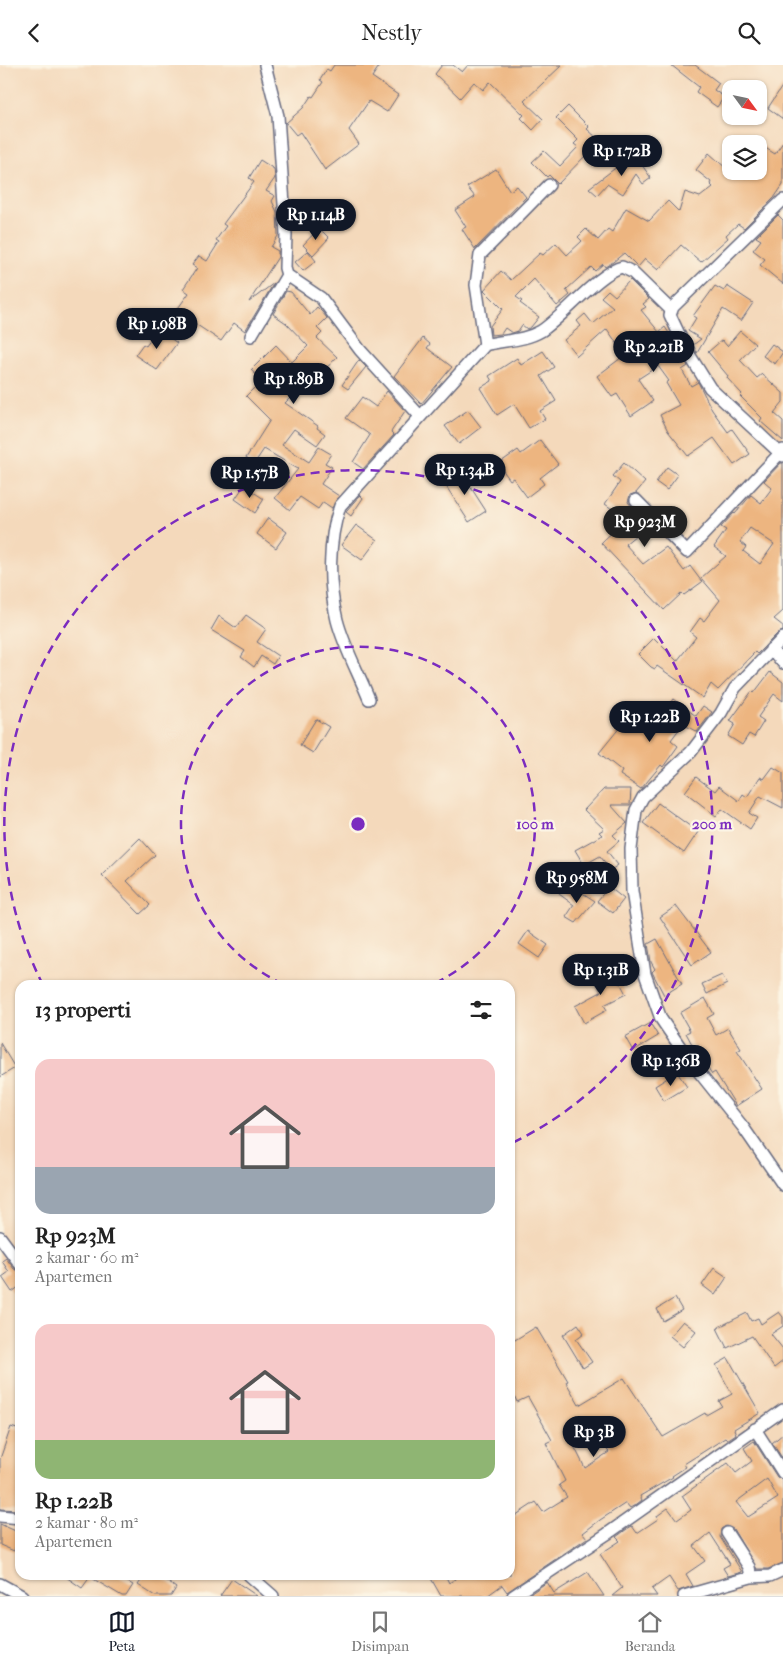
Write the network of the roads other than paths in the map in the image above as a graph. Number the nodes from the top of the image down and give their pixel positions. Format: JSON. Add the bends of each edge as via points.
{"nodes":[{"id":1,"x":265,"y":65,"type":"edge"},
{"id":2,"x":549,"y":185,"type":"dead end"},
{"id":3,"x":781,"y":206,"type":"edge"},
{"id":4,"x":287,"y":275,"type":"junction"},
{"id":5,"x":671,"y":310,"type":"junction"},
{"id":6,"x":251,"y":336,"type":"dead end"},
{"id":7,"x":485,"y":345,"type":"junction"},
{"id":8,"x":420,"y":416,"type":"junction"},
{"id":9,"x":782,"y":453,"type":"edge"},
{"id":10,"x":636,"y":500,"type":"dead end"},
{"id":11,"x":783,"y":638,"type":"edge"},
{"id":12,"x":770,"y":649,"type":"junction"},
{"id":13,"x":783,"y":663,"type":"edge"},
{"id":14,"x":369,"y":699,"type":"dead end"},
{"id":15,"x":783,"y":1185,"type":"edge"},
{"id":16,"x":0,"y":1237,"type":"edge"},
{"id":17,"x":15,"y":1257,"type":"edge"},
{"id":18,"x":783,"y":1411,"type":"edge"},
{"id":19,"x":755,"y":1429,"type":"junction"},
{"id":20,"x":783,"y":1473,"type":"edge"},
{"id":21,"x":0,"y":1516,"type":"edge"},
{"id":22,"x":15,"y":1518,"type":"edge"},
{"id":23,"x":727,"y":1533,"type":"dead end"},
{"id":24,"x":783,"y":1570,"type":"edge"},
{"id":25,"x":751,"y":1577,"type":"junction"},
{"id":26,"x":255,"y":1580,"type":"edge"},
{"id":27,"x":0,"y":1584,"type":"edge"},
{"id":28,"x":22,"y":1596,"type":"edge"},
{"id":29,"x":273,"y":1596,"type":"edge"},
{"id":30,"x":513,"y":1596,"type":"edge"},
{"id":31,"x":684,"y":1596,"type":"edge"}],
"edges":[{"from":1,"to":4,"type":"street","via":[[278,116]]},
{"from":2,"to":7,"type":"street","via":[[480,255],[476,285]]},
{"from":3,"to":5,"type":"street"},
{"from":4,"to":6,"type":"street"},
{"from":4,"to":8,"type":"street","via":[[321,298],[360,350]]},
{"from":5,"to":7,"type":"street","via":[[632,272],[622,267],[540,331]]},
{"from":5,"to":9,"type":"street","via":[[677,332],[710,387]]},
{"from":7,"to":8,"type":"street"},
{"from":8,"to":14,"type":"street","via":[[340,506],[336,518],[330,576],[337,621]]},
{"from":9,"to":10,"type":"street","via":[[687,552]]},
{"from":11,"to":12,"type":"street"},
{"from":12,"to":13,"type":"street"},
{"from":12,"to":15,"type":"street","via":[[735,688],[721,713],[691,752],[643,797],[636,810],[631,849],[632,891],[645,974],[661,1019]]},
{"from":16,"to":17,"type":"street"},
{"from":18,"to":19,"type":"street"},
{"from":19,"to":20,"type":"street"},
{"from":19,"to":30,"type":"street"},
{"from":21,"to":22,"type":"street"},
{"from":23,"to":25,"type":"street","via":[[749,1567]]},
{"from":24,"to":25,"type":"street","via":[[770,1577]]},
{"from":25,"to":31,"type":"street"},
{"from":26,"to":29,"type":"street"},
{"from":27,"to":28,"type":"street"}]}
